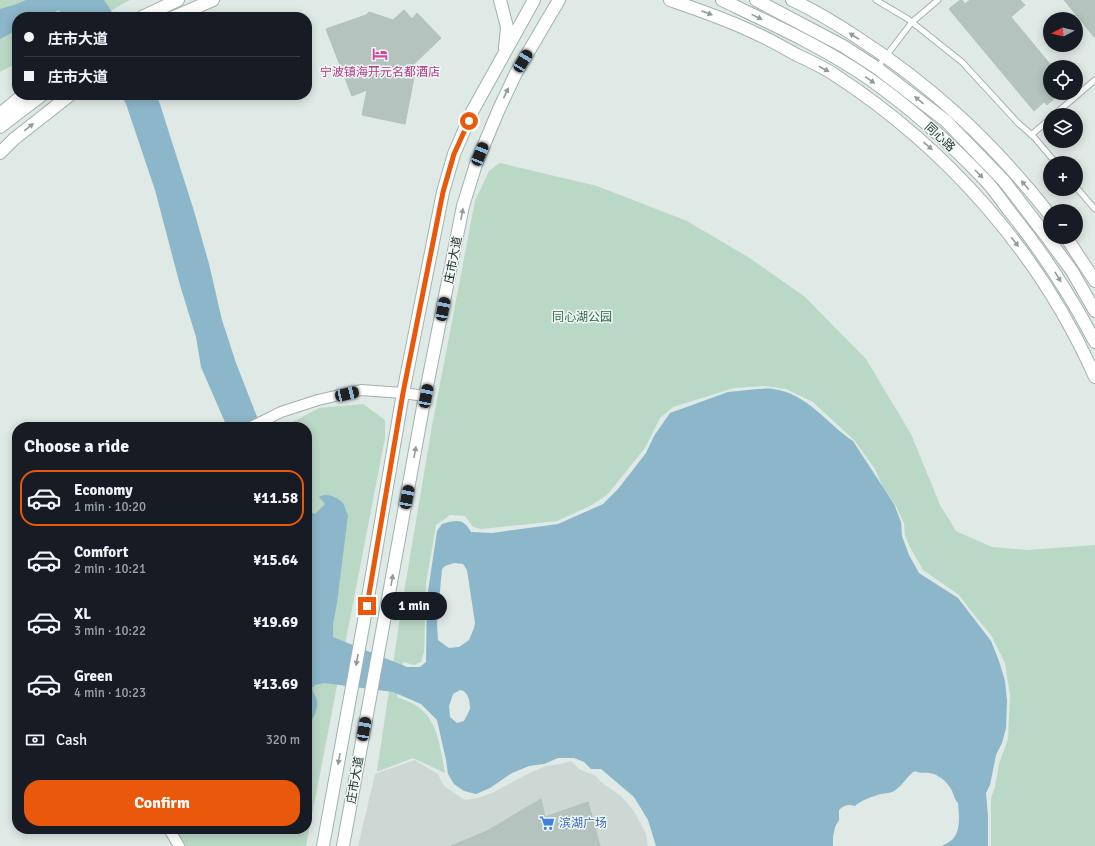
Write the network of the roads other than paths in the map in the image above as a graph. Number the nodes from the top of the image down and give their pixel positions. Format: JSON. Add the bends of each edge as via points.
{"nodes":[{"id":1,"x":178,"y":0,"type":"edge"},
{"id":2,"x":213,"y":0,"type":"edge"},
{"id":3,"x":500,"y":0,"type":"edge"},
{"id":4,"x":534,"y":0,"type":"edge"},
{"id":5,"x":559,"y":0,"type":"edge"},
{"id":6,"x":670,"y":0,"type":"edge"},
{"id":7,"x":722,"y":0,"type":"edge"},
{"id":8,"x":756,"y":0,"type":"edge"},
{"id":9,"x":792,"y":0,"type":"edge"},
{"id":10,"x":876,"y":0,"type":"edge"},
{"id":11,"x":938,"y":0,"type":"edge"},
{"id":12,"x":192,"y":8,"type":"edge"},
{"id":13,"x":152,"y":12,"type":"edge"},
{"id":14,"x":912,"y":22,"type":"junction"},
{"id":15,"x":505,"y":52,"type":"junction"},
{"id":16,"x":886,"y":56,"type":"junction"},
{"id":17,"x":877,"y":68,"type":"junction"},
{"id":18,"x":1095,"y":80,"type":"edge"},
{"id":19,"x":18,"y":100,"type":"edge"},
{"id":20,"x":35,"y":100,"type":"edge"},
{"id":21,"x":64,"y":100,"type":"edge"},
{"id":22,"x":1062,"y":108,"type":"edge"},
{"id":23,"x":0,"y":114,"type":"edge"},
{"id":24,"x":1043,"y":125,"type":"edge"},
{"id":25,"x":0,"y":127,"type":"edge"},
{"id":26,"x":1031,"y":135,"type":"junction"},
{"id":27,"x":0,"y":153,"type":"edge"},
{"id":28,"x":1050,"y":156,"type":"edge"},
{"id":29,"x":1083,"y":195,"type":"edge"},
{"id":30,"x":1043,"y":207,"type":"edge"},
{"id":31,"x":1095,"y":209,"type":"edge"},
{"id":32,"x":1071,"y":244,"type":"edge"},
{"id":33,"x":1095,"y":281,"type":"edge"},
{"id":34,"x":1095,"y":311,"type":"edge"},
{"id":35,"x":1095,"y":342,"type":"edge"},
{"id":36,"x":1095,"y":377,"type":"edge"},
{"id":37,"x":403,"y":393,"type":"junction"},
{"id":38,"x":426,"y":396,"type":"junction"},
{"id":39,"x":262,"y":422,"type":"edge"},
{"id":40,"x":172,"y":834,"type":"edge"},
{"id":41,"x":179,"y":846,"type":"edge"},
{"id":42,"x":323,"y":846,"type":"edge"},
{"id":43,"x":343,"y":846,"type":"edge"}],
"edges":[{"from":1,"to":13,"type":"street"},
{"from":2,"to":12,"type":"street"},
{"from":3,"to":15,"type":"street","via":[[508,27]]},
{"from":4,"to":15,"type":"street","name":"庄市大道"},
{"from":38,"to":5,"type":"street","name":"庄市大道","one_way":true,"via":[[463,206],[476,164],[516,73]]},
{"from":6,"to":36,"type":"street","one_way":true,"via":[[756,33],[833,74],[890,114],[933,151],[980,198],[1019,247],[1056,301]]},
{"from":7,"to":35,"type":"street","name":"同心路","one_way":true,"via":[[820,49],[871,80],[932,128],[988,183],[1018,222],[1052,268]]},
{"from":8,"to":17,"type":"street","name":"同心路","via":[[843,46]]},
{"from":16,"to":9,"type":"street","one_way":true},
{"from":10,"to":14,"type":"lane"},
{"from":11,"to":14,"type":"lane"},
{"from":14,"to":16,"type":"lane"},
{"from":14,"to":26,"type":"lane","via":[[962,62]]},
{"from":15,"to":37,"type":"street","name":"庄市大道","via":[[473,110],[454,154],[443,192]]},
{"from":16,"to":17,"type":"lane"},
{"from":30,"to":16,"type":"street","one_way":true,"via":[[969,124]]},
{"from":34,"to":17,"type":"street","name":"同心路","one_way":true,"via":[[1072,271],[1004,181],[946,121]]},
{"from":18,"to":22,"type":"lane"},
{"from":19,"to":23,"type":"street"},
{"from":20,"to":25,"type":"street"},
{"from":27,"to":21,"type":"street","one_way":true},
{"from":24,"to":26,"type":"lane"},
{"from":26,"to":28,"type":"lane"},
{"from":29,"to":31,"type":"lane"},
{"from":32,"to":33,"type":"street"},
{"from":37,"to":38,"type":"street"},
{"from":37,"to":39,"type":"street","via":[[361,390],[318,400],[281,412]]},
{"from":37,"to":42,"type":"street","name":"庄市大道","one_way":true},
{"from":43,"to":38,"type":"street","name":"庄市大道","one_way":true},
{"from":40,"to":41,"type":"street"}]}
